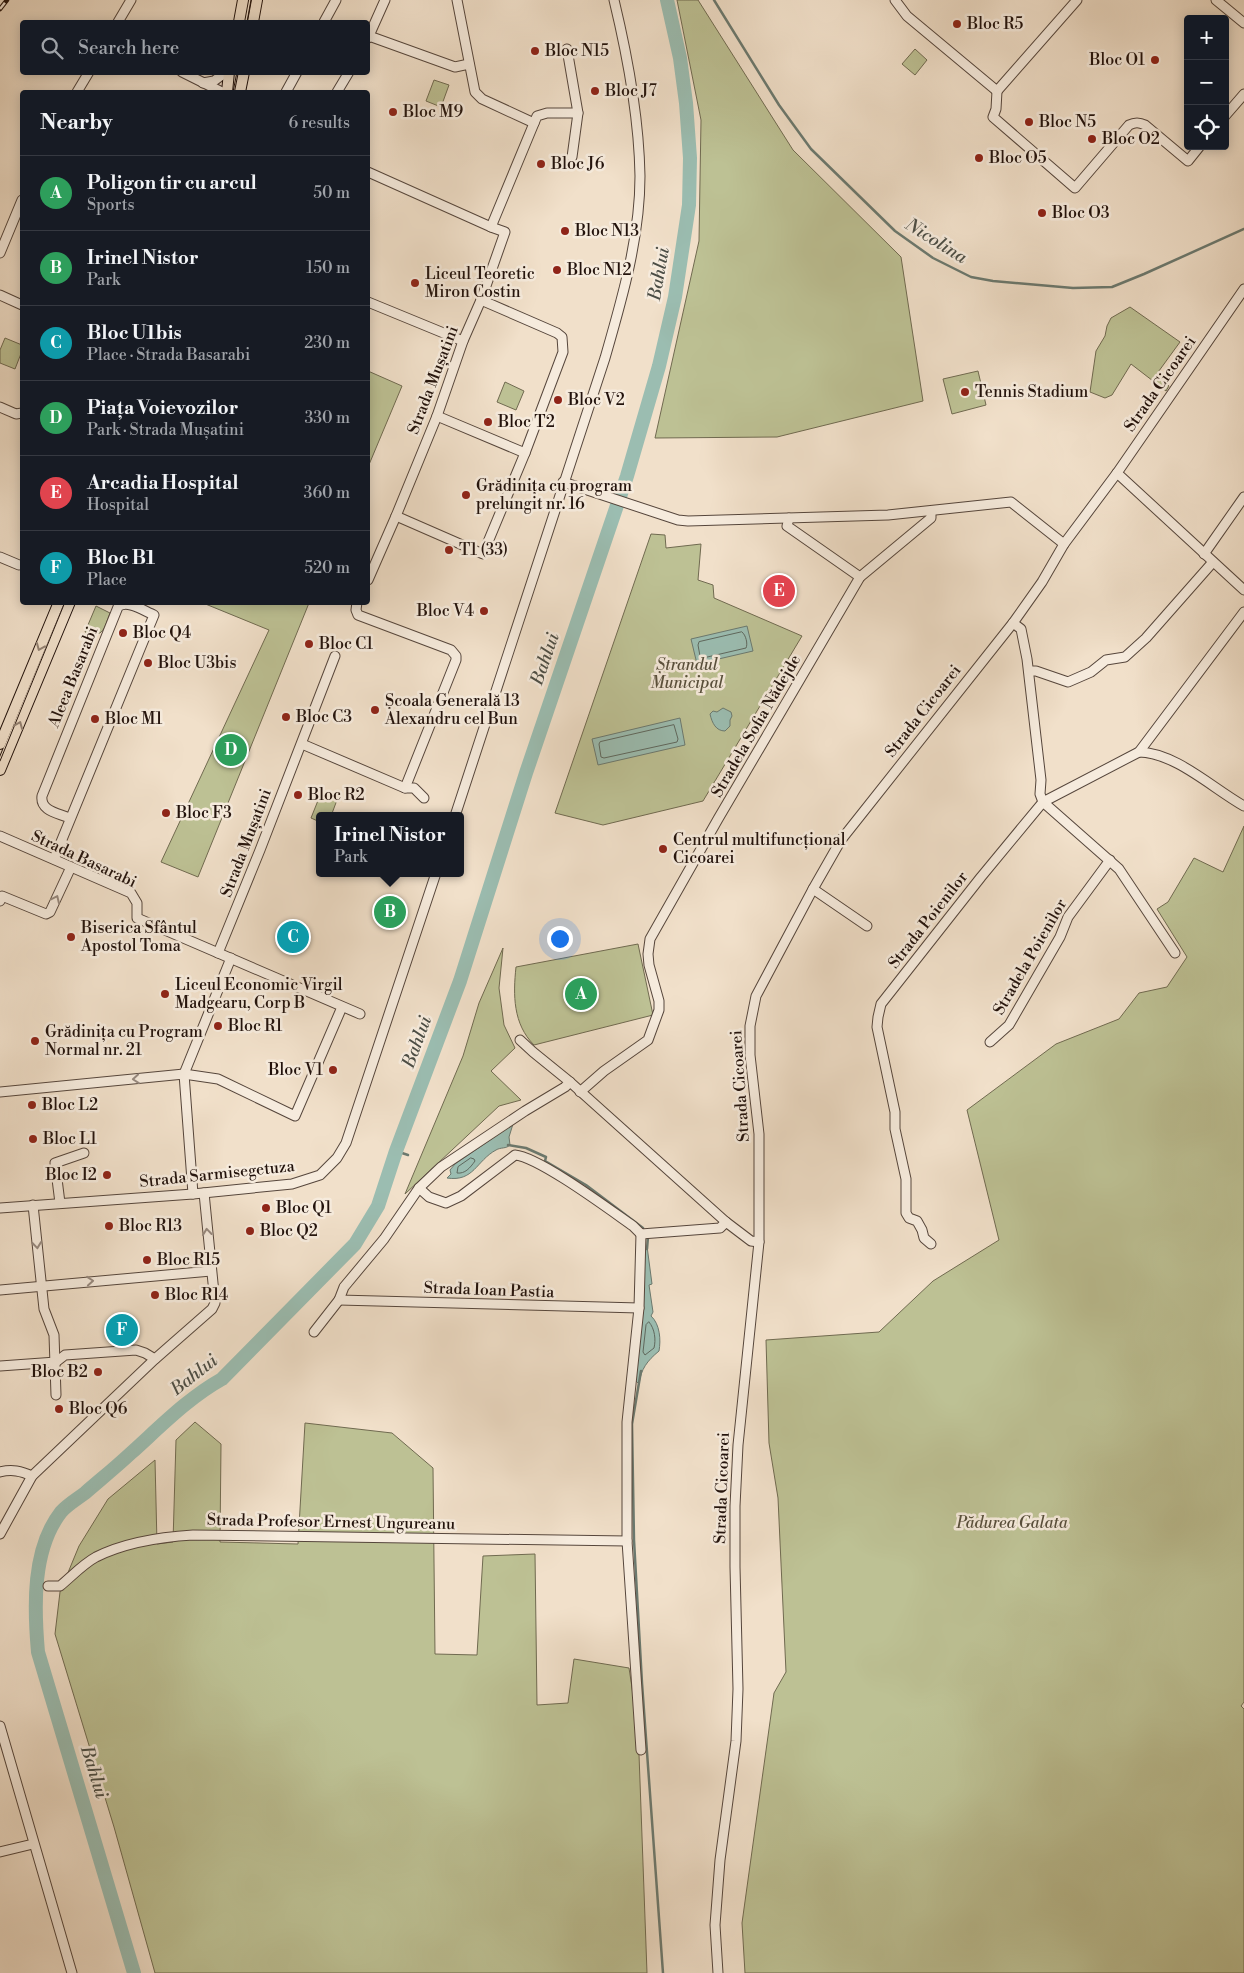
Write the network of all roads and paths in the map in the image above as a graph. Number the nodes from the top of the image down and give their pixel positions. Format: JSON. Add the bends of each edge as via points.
{"nodes":[{"id":1,"x":131,"y":0,"type":"edge"},
{"id":2,"x":243,"y":0,"type":"edge"},
{"id":3,"x":257,"y":0,"type":"edge"},
{"id":4,"x":336,"y":0,"type":"edge"},
{"id":5,"x":385,"y":0,"type":"edge"},
{"id":6,"x":457,"y":0,"type":"edge"},
{"id":7,"x":614,"y":0,"type":"edge"},
{"id":8,"x":895,"y":0,"type":"edge"},
{"id":9,"x":1077,"y":0,"type":"edge"},
{"id":10,"x":1216,"y":0,"type":"edge"},
{"id":11,"x":119,"y":20,"type":"edge"},
{"id":12,"x":239,"y":20,"type":"edge"},
{"id":13,"x":253,"y":20,"type":"edge"},
{"id":14,"x":325,"y":20,"type":"edge"},
{"id":15,"x":1244,"y":23,"type":"edge"},
{"id":16,"x":370,"y":33,"type":"edge"},
{"id":17,"x":370,"y":38,"type":"edge"},
{"id":18,"x":568,"y":49,"type":"dead end"},
{"id":19,"x":469,"y":64,"type":"junction"},
{"id":20,"x":87,"y":75,"type":"edge"},
{"id":21,"x":188,"y":75,"type":"edge"},
{"id":22,"x":223,"y":75,"type":"edge"},
{"id":23,"x":228,"y":75,"type":"edge"},
{"id":24,"x":244,"y":75,"type":"edge"},
{"id":25,"x":245,"y":75,"type":"edge"},
{"id":26,"x":295,"y":75,"type":"edge"},
{"id":27,"x":346,"y":75,"type":"edge"},
{"id":28,"x":203,"y":83,"type":"junction"},
{"id":29,"x":78,"y":90,"type":"edge"},
{"id":30,"x":218,"y":90,"type":"edge"},
{"id":31,"x":227,"y":90,"type":"edge"},
{"id":32,"x":240,"y":90,"type":"edge"},
{"id":33,"x":246,"y":90,"type":"edge"},
{"id":34,"x":287,"y":90,"type":"edge"},
{"id":35,"x":338,"y":90,"type":"edge"},
{"id":36,"x":997,"y":91,"type":"junction"},
{"id":37,"x":1244,"y":94,"type":"edge"},
{"id":38,"x":1229,"y":111,"type":"edge"},
{"id":39,"x":578,"y":113,"type":"junction"},
{"id":40,"x":534,"y":123,"type":"junction"},
{"id":41,"x":1197,"y":150,"type":"edge"},
{"id":42,"x":572,"y":157,"type":"dead end"},
{"id":43,"x":370,"y":173,"type":"edge"},
{"id":44,"x":20,"y":205,"type":"edge"},
{"id":45,"x":491,"y":227,"type":"junction"},
{"id":46,"x":0,"y":253,"type":"edge"},
{"id":47,"x":1244,"y":289,"type":"edge"},
{"id":48,"x":0,"y":295,"type":"edge"},
{"id":49,"x":481,"y":300,"type":"junction"},
{"id":50,"x":20,"y":304,"type":"edge"},
{"id":51,"x":370,"y":306,"type":"edge"},
{"id":52,"x":463,"y":341,"type":"junction"},
{"id":53,"x":0,"y":407,"type":"edge"},
{"id":54,"x":20,"y":413,"type":"edge"},
{"id":55,"x":436,"y":416,"type":"junction"},
{"id":56,"x":525,"y":454,"type":"junction"},
{"id":57,"x":1117,"y":473,"type":"junction"},
{"id":58,"x":563,"y":482,"type":"junction"},
{"id":59,"x":1244,"y":497,"type":"edge"},
{"id":60,"x":931,"y":511,"type":"junction"},
{"id":61,"x":396,"y":516,"type":"junction"},
{"id":62,"x":789,"y":518,"type":"junction"},
{"id":63,"x":1064,"y":544,"type":"junction"},
{"id":64,"x":1204,"y":554,"type":"junction"},
{"id":65,"x":0,"y":558,"type":"edge"},
{"id":66,"x":1213,"y":562,"type":"junction"},
{"id":67,"x":19,"y":565,"type":"dead end"},
{"id":68,"x":370,"y":575,"type":"edge"},
{"id":69,"x":860,"y":577,"type":"junction"},
{"id":70,"x":1244,"y":590,"type":"edge"},
{"id":71,"x":58,"y":605,"type":"edge"},
{"id":72,"x":69,"y":605,"type":"edge"},
{"id":73,"x":120,"y":605,"type":"edge"},
{"id":74,"x":131,"y":605,"type":"edge"},
{"id":75,"x":357,"y":605,"type":"edge"},
{"id":76,"x":1244,"y":612,"type":"edge"},
{"id":77,"x":1013,"y":623,"type":"junction"},
{"id":78,"x":335,"y":656,"type":"dead end"},
{"id":79,"x":1029,"y":671,"type":"junction"},
{"id":80,"x":0,"y":744,"type":"edge"},
{"id":81,"x":302,"y":744,"type":"junction"},
{"id":82,"x":1139,"y":752,"type":"junction"},
{"id":83,"x":0,"y":770,"type":"edge"},
{"id":84,"x":405,"y":788,"type":"junction"},
{"id":85,"x":424,"y":798,"type":"dead end"},
{"id":86,"x":1044,"y":802,"type":"junction"},
{"id":87,"x":1244,"y":806,"type":"edge"},
{"id":88,"x":456,"y":812,"type":"edge"},
{"id":89,"x":69,"y":818,"type":"junction"},
{"id":90,"x":0,"y":836,"type":"edge"},
{"id":91,"x":54,"y":858,"type":"junction"},
{"id":92,"x":1110,"y":860,"type":"junction"},
{"id":93,"x":71,"y":867,"type":"junction"},
{"id":94,"x":435,"y":877,"type":"edge"},
{"id":95,"x":813,"y":889,"type":"junction"},
{"id":96,"x":0,"y":901,"type":"edge"},
{"id":97,"x":867,"y":926,"type":"dead end"},
{"id":98,"x":218,"y":953,"type":"junction"},
{"id":99,"x":1175,"y":953,"type":"dead end"},
{"id":100,"x":231,"y":958,"type":"junction"},
{"id":101,"x":342,"y":1007,"type":"junction"},
{"id":102,"x":360,"y":1014,"type":"dead end"},
{"id":103,"x":520,"y":1040,"type":"dead end"},
{"id":104,"x":990,"y":1042,"type":"dead end"},
{"id":105,"x":184,"y":1074,"type":"junction"},
{"id":106,"x":570,"y":1082,"type":"junction"},
{"id":107,"x":0,"y":1092,"type":"edge"},
{"id":108,"x":580,"y":1092,"type":"junction"},
{"id":109,"x":84,"y":1153,"type":"dead end"},
{"id":110,"x":419,"y":1188,"type":"junction"},
{"id":111,"x":204,"y":1193,"type":"junction"},
{"id":112,"x":193,"y":1194,"type":"junction"},
{"id":113,"x":60,"y":1203,"type":"junction"},
{"id":114,"x":33,"y":1205,"type":"junction"},
{"id":115,"x":0,"y":1208,"type":"edge"},
{"id":116,"x":726,"y":1222,"type":"junction"},
{"id":117,"x":642,"y":1234,"type":"junction"},
{"id":118,"x":759,"y":1242,"type":"junction"},
{"id":119,"x":931,"y":1244,"type":"dead end"},
{"id":120,"x":211,"y":1271,"type":"junction"},
{"id":121,"x":41,"y":1286,"type":"junction"},
{"id":122,"x":0,"y":1290,"type":"edge"},
{"id":123,"x":339,"y":1300,"type":"junction"},
{"id":124,"x":639,"y":1308,"type":"junction"},
{"id":125,"x":314,"y":1332,"type":"dead end"},
{"id":126,"x":155,"y":1359,"type":"junction"},
{"id":127,"x":56,"y":1362,"type":"junction"},
{"id":128,"x":0,"y":1366,"type":"edge"},
{"id":129,"x":56,"y":1395,"type":"dead end"},
{"id":130,"x":0,"y":1472,"type":"edge"},
{"id":131,"x":32,"y":1476,"type":"junction"},
{"id":132,"x":0,"y":1534,"type":"edge"},
{"id":133,"x":627,"y":1541,"type":"junction"},
{"id":134,"x":48,"y":1586,"type":"dead end"},
{"id":135,"x":0,"y":1726,"type":"edge"},
{"id":136,"x":641,"y":1750,"type":"dead end"},
{"id":137,"x":33,"y":1844,"type":"junction"},
{"id":138,"x":0,"y":1852,"type":"edge"},
{"id":139,"x":72,"y":1973,"type":"edge"},
{"id":140,"x":718,"y":1973,"type":"edge"}],
"edges":[{"from":1,"to":11,"type":"street"},
{"from":2,"to":12,"type":"main road"},
{"from":3,"to":13,"type":"main road"},
{"from":4,"to":14,"type":"street"},
{"from":5,"to":16,"type":"street"},
{"from":6,"to":19,"type":"street"},
{"from":7,"to":58,"type":"street","via":[[638,128],[640,178],[636,223],[619,308]]},
{"from":8,"to":36,"type":"street","via":[[907,16]]},
{"from":9,"to":36,"type":"street"},
{"from":10,"to":15,"type":"street"},
{"from":17,"to":19,"type":"street","via":[[455,67]]},
{"from":18,"to":39,"type":"street"},
{"from":19,"to":40,"type":"street","via":[[475,92],[482,99]]},
{"from":20,"to":29,"type":"street"},
{"from":21,"to":28,"type":"street"},
{"from":22,"to":28,"type":"street"},
{"from":23,"to":31,"type":"main road"},
{"from":24,"to":32,"type":"main road"},
{"from":25,"to":33,"type":"main road"},
{"from":26,"to":34,"type":"street"},
{"from":27,"to":35,"type":"street"},
{"from":28,"to":30,"type":"street"},
{"from":36,"to":41,"type":"street","via":[[993,117],[1075,188],[1134,123],[1145,125],[1188,161]]},
{"from":37,"to":38,"type":"street"},
{"from":39,"to":40,"type":"street","via":[[542,114]]},
{"from":39,"to":42,"type":"street"},
{"from":40,"to":45,"type":"street"},
{"from":43,"to":45,"type":"street"},
{"from":44,"to":46,"type":"street"},
{"from":45,"to":49,"type":"street","name":"Strada Mușatini","via":[[505,232]]},
{"from":47,"to":57,"type":"street","name":"Strada Cicoarei"},
{"from":48,"to":50,"type":"street"},
{"from":49,"to":52,"type":"street","name":"Strada Mușatini"},
{"from":49,"to":56,"type":"street","via":[[562,337],[563,352]]},
{"from":51,"to":52,"type":"street"},
{"from":52,"to":55,"type":"street","name":"Strada Mușatini"},
{"from":53,"to":54,"type":"street"},
{"from":55,"to":56,"type":"street"},
{"from":55,"to":61,"type":"street","name":"Strada Mușatini"},
{"from":56,"to":61,"type":"street","via":[[483,554]]},
{"from":57,"to":63,"type":"street","name":"Strada Cicoarei"},
{"from":57,"to":64,"type":"street"},
{"from":58,"to":62,"type":"street","via":[[678,520]]},
{"from":58,"to":88,"type":"street"},
{"from":59,"to":64,"type":"street"},
{"from":60,"to":62,"type":"street","via":[[888,516]]},
{"from":60,"to":63,"type":"street","via":[[1011,502]]},
{"from":60,"to":69,"type":"street","name":"Stradela Sofia Nădejde","via":[[931,518]]},
{"from":61,"to":68,"type":"street","name":"Strada Mușatini"},
{"from":62,"to":69,"type":"street","via":[[787,526]]},
{"from":63,"to":77,"type":"street","name":"Strada Cicoarei"},
{"from":64,"to":66,"type":"street"},
{"from":65,"to":67,"type":"street"},
{"from":66,"to":70,"type":"street"},
{"from":66,"to":79,"type":"street","via":[[1125,657],[1106,660],[1091,672],[1068,682]]},
{"from":69,"to":108,"type":"street","name":"Stradela Sofia Nădejde","via":[[650,940],[649,965],[660,1010],[648,1040]]},
{"from":71,"to":80,"type":"main road","one_way":true},
{"from":83,"to":72,"type":"main road","one_way":true},
{"from":73,"to":89,"type":"street","name":"Aleea Basarabi","via":[[42,796],[45,808]]},
{"from":74,"to":89,"type":"street","name":"Aleea Basarabi","via":[[154,615]]},
{"from":75,"to":84,"type":"street","via":[[358,615],[451,650],[456,656]]},
{"from":76,"to":82,"type":"street"},
{"from":77,"to":79,"type":"street","via":[[1021,629]]},
{"from":77,"to":95,"type":"street","name":"Strada Cicoarei","via":[[841,840]]},
{"from":78,"to":81,"type":"street","name":"Strada Mușatini"},
{"from":79,"to":86,"type":"street","via":[[1040,794]]},
{"from":81,"to":84,"type":"street"},
{"from":81,"to":98,"type":"street","name":"Strada Mușatini"},
{"from":82,"to":86,"type":"street"},
{"from":82,"to":87,"type":"street","via":[[1151,752],[1170,759]]},
{"from":84,"to":85,"type":"street","via":[[414,788]]},
{"from":86,"to":92,"type":"street"},
{"from":86,"to":119,"type":"street","name":"Strada Poienilor","via":[[980,877],[882,1004],[878,1017],[877,1028],[906,1179],[906,1213],[917,1222],[924,1238]]},
{"from":89,"to":91,"type":"street","name":"Aleea Basarabi"},
{"from":90,"to":91,"type":"street","name":"Strada Basarabi"},
{"from":91,"to":93,"type":"street","name":"Strada Basarabi"},
{"from":92,"to":99,"type":"street"},
{"from":92,"to":104,"type":"street","name":"Stradela Poienilor","via":[[1068,917],[1009,1025]]},
{"from":96,"to":93,"type":"street","one_way":true,"via":[[2,896],[46,914],[50,912]]},
{"from":93,"to":98,"type":"street","name":"Strada Basarabi","via":[[131,893],[138,903],[137,918]]},
{"from":94,"to":111,"type":"street","name":"Strada Sarmisegetuza","via":[[346,1143],[337,1158],[320,1175],[292,1184]]},
{"from":95,"to":97,"type":"street"},
{"from":95,"to":118,"type":"street","name":"Strada Cicoarei","via":[[756,996],[750,1026],[759,1134]]},
{"from":98,"to":100,"type":"street","name":"Strada Basarabi"},
{"from":100,"to":101,"type":"street","name":"Strada Basarabi"},
{"from":100,"to":105,"type":"street"},
{"from":101,"to":102,"type":"street","name":"Strada Basarabi"},
{"from":101,"to":105,"type":"street","via":[[295,1116],[218,1079]]},
{"from":103,"to":106,"type":"street"},
{"from":105,"to":107,"type":"street","one_way":true},
{"from":105,"to":112,"type":"street"},
{"from":106,"to":108,"type":"street"},
{"from":106,"to":110,"type":"street","via":[[441,1167]]},
{"from":108,"to":116,"type":"street"},
{"from":109,"to":113,"type":"street","via":[[55,1163]]},
{"from":110,"to":117,"type":"street","via":[[429,1197],[446,1203],[461,1196],[515,1155],[524,1156],[568,1182]]},
{"from":110,"to":123,"type":"street","via":[[384,1239],[344,1286]]},
{"from":111,"to":112,"type":"street","name":"Strada Sarmisegetuza"},
{"from":120,"to":111,"type":"street","one_way":true},
{"from":112,"to":113,"type":"street","name":"Strada Sarmisegetuza"},
{"from":113,"to":114,"type":"street","name":"Strada Sarmisegetuza"},
{"from":114,"to":115,"type":"street","name":"Strada Sarmisegetuza"},
{"from":114,"to":121,"type":"street","one_way":true},
{"from":116,"to":117,"type":"street","via":[[720,1228]]},
{"from":116,"to":118,"type":"street","via":[[751,1241]]},
{"from":117,"to":124,"type":"street"},
{"from":118,"to":140,"type":"street","name":"Strada Cicoarei","via":[[738,1445],[735,1567],[738,1690],[736,1741],[715,1925]]},
{"from":121,"to":120,"type":"street","one_way":true},
{"from":120,"to":126,"type":"street","via":[[212,1309]]},
{"from":121,"to":122,"type":"street"},
{"from":121,"to":127,"type":"street","via":[[44,1309],[54,1335]]},
{"from":123,"to":124,"type":"street","name":"Strada Ioan Pastia"},
{"from":123,"to":125,"type":"street"},
{"from":124,"to":133,"type":"street","via":[[627,1422]]},
{"from":126,"to":127,"type":"street","via":[[136,1350],[65,1355]]},
{"from":126,"to":131,"type":"street"},
{"from":127,"to":128,"type":"street"},
{"from":127,"to":129,"type":"street"},
{"from":130,"to":131,"type":"street","via":[[21,1471]]},
{"from":131,"to":132,"type":"street"},
{"from":133,"to":134,"type":"street","name":"Strada Profesor Ernest Ungureanu","via":[[193,1535],[146,1540],[116,1550],[94,1558],[60,1586]]},
{"from":133,"to":136,"type":"street"},
{"from":135,"to":137,"type":"street"},
{"from":137,"to":138,"type":"street"},
{"from":137,"to":139,"type":"street"}]}
